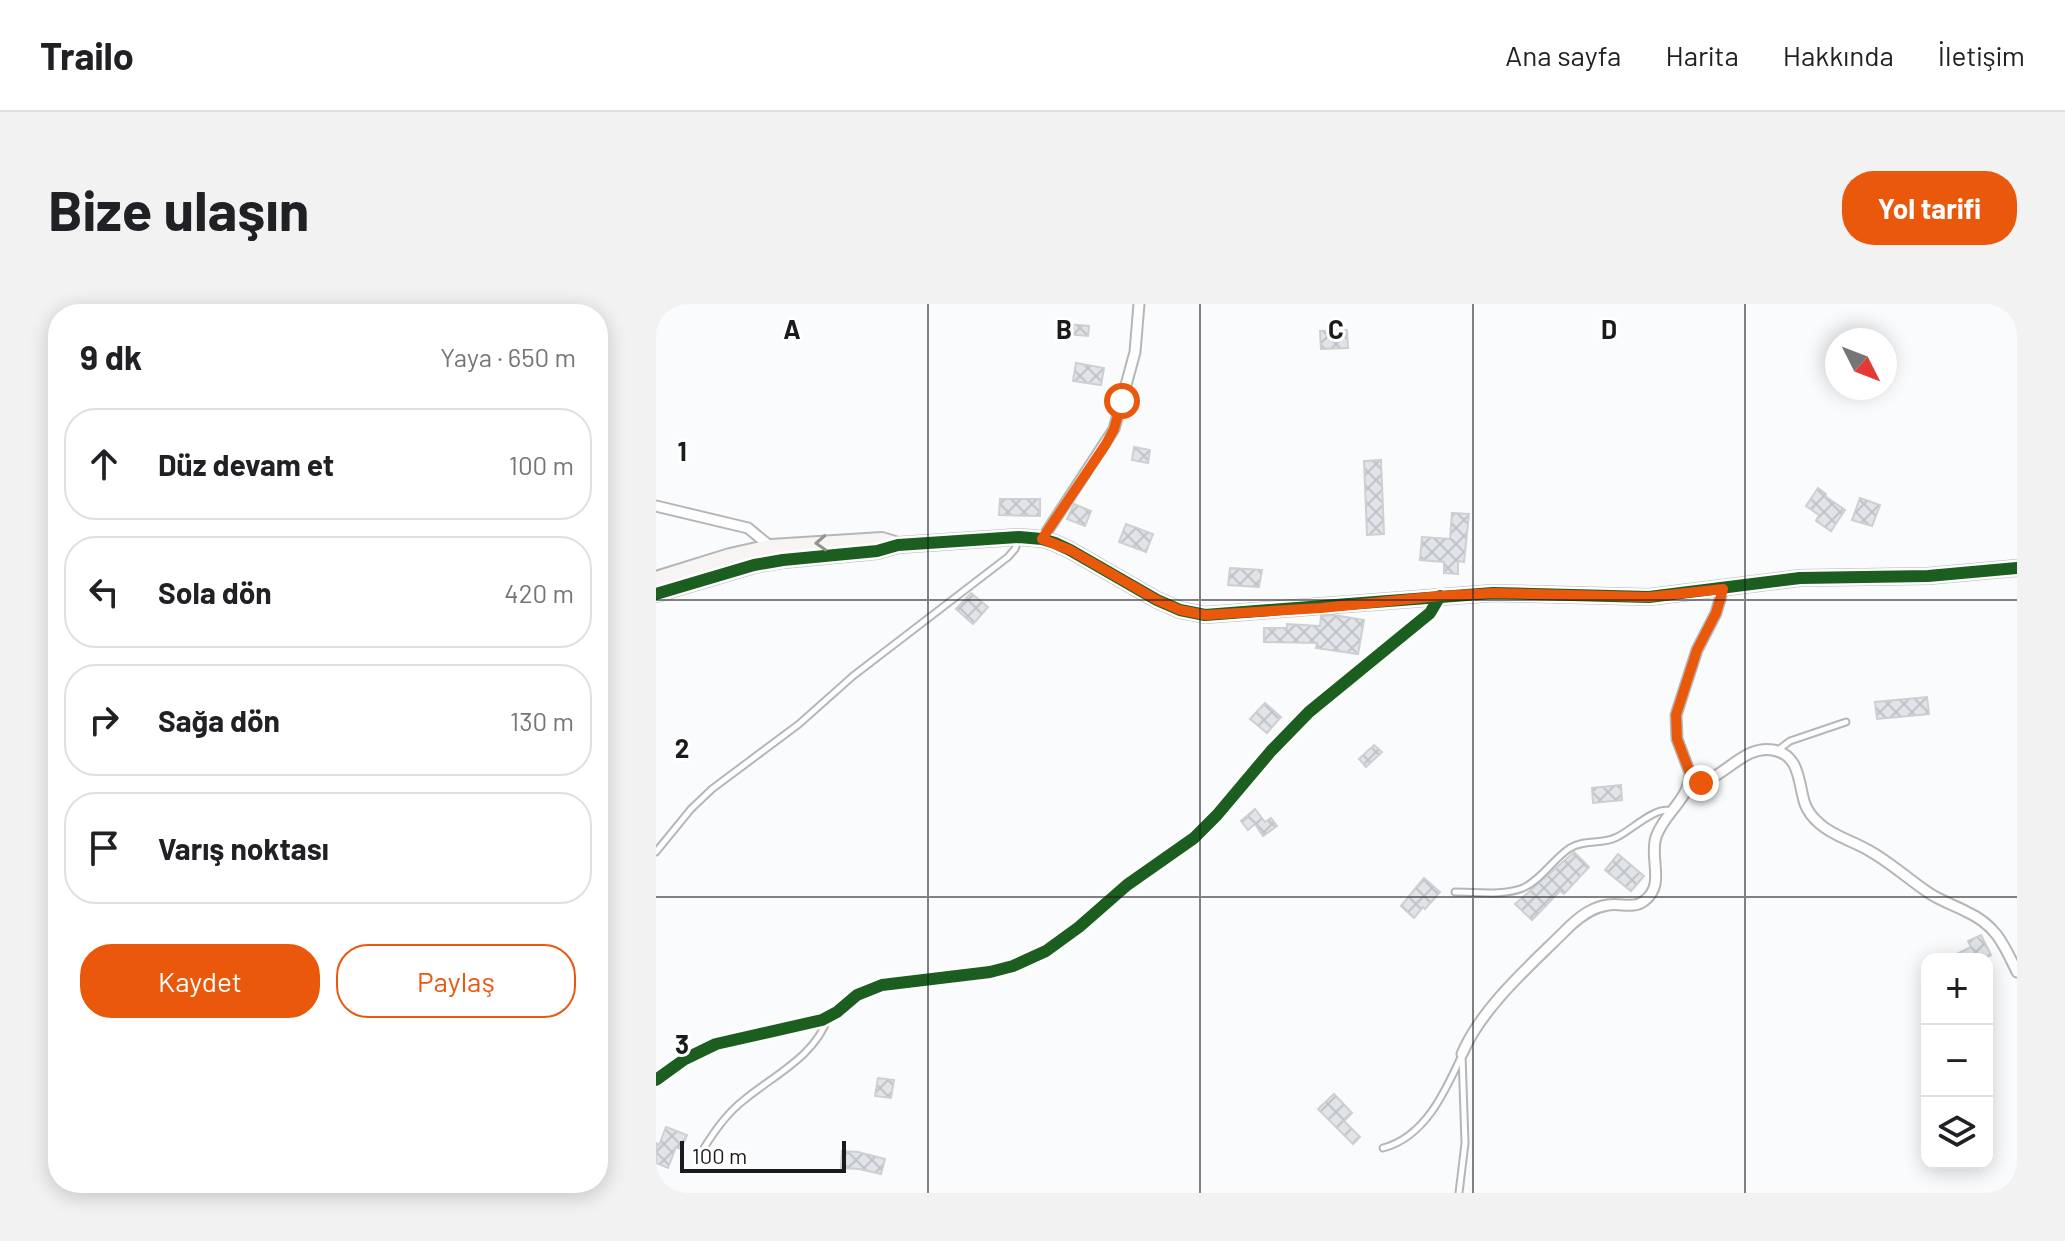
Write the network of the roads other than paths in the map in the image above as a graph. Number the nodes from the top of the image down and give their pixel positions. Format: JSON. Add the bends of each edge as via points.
{"nodes":[{"id":1,"x":1139,"y":304,"type":"edge"},
{"id":2,"x":656,"y":506,"type":"edge"},
{"id":3,"x":1019,"y":537,"type":"junction"},
{"id":4,"x":1042,"y":539,"type":"junction"},
{"id":5,"x":898,"y":545,"type":"junction"},
{"id":6,"x":771,"y":547,"type":"junction"},
{"id":7,"x":2017,"y":568,"type":"edge"},
{"id":8,"x":656,"y":579,"type":"edge"},
{"id":9,"x":1723,"y":589,"type":"junction"},
{"id":10,"x":656,"y":594,"type":"edge"},
{"id":11,"x":1440,"y":596,"type":"junction"},
{"id":12,"x":1846,"y":722,"type":"dead end"},
{"id":13,"x":1777,"y":751,"type":"junction"},
{"id":14,"x":1690,"y":783,"type":"junction"},
{"id":15,"x":1672,"y":811,"type":"junction"},
{"id":16,"x":656,"y":852,"type":"edge"},
{"id":17,"x":1455,"y":892,"type":"dead end"},
{"id":18,"x":2017,"y":972,"type":"edge"},
{"id":19,"x":828,"y":1018,"type":"junction"},
{"id":20,"x":1462,"y":1054,"type":"junction"},
{"id":21,"x":656,"y":1080,"type":"edge"},
{"id":22,"x":704,"y":1148,"type":"dead end"},
{"id":23,"x":1383,"y":1148,"type":"dead end"},
{"id":24,"x":1459,"y":1193,"type":"edge"}],
"edges":[{"from":1,"to":4,"type":"street","via":[[1135,352],[1114,429]]},
{"from":2,"to":6,"type":"street","via":[[748,528]]},
{"from":3,"to":4,"type":"street"},
{"from":3,"to":5,"type":"street"},
{"from":3,"to":16,"type":"lane","via":[[1008,557],[701,798]]},
{"from":4,"to":11,"type":"street","via":[[1193,614]]},
{"from":5,"to":6,"type":"street","one_way":true,"via":[[882,540]]},
{"from":5,"to":10,"type":"street","via":[[754,565]]},
{"from":6,"to":8,"type":"street"},
{"from":7,"to":9,"type":"street","via":[[1800,578]]},
{"from":9,"to":11,"type":"street","via":[[1649,597]]},
{"from":9,"to":14,"type":"street","via":[[1676,715]]},
{"from":11,"to":19,"type":"street","via":[[1430,613],[1289,731],[1200,833],[1068,936],[1001,970],[873,987]]},
{"from":12,"to":13,"type":"lane","via":[[1790,741]]},
{"from":13,"to":14,"type":"street","via":[[1759,751],[1706,781]]},
{"from":13,"to":18,"type":"street","via":[[1796,769],[1805,804],[1816,820],[1985,923],[2000,938]]},
{"from":14,"to":15,"type":"street"},
{"from":15,"to":17,"type":"lane","via":[[1660,810],[1617,837],[1572,847],[1527,886],[1498,893]]},
{"from":15,"to":20,"type":"street","via":[[1655,844],[1657,878],[1650,896],[1636,906],[1614,904],[1584,914],[1488,1010]]},
{"from":19,"to":21,"type":"street","via":[[716,1044]]},
{"from":19,"to":22,"type":"lane","via":[[808,1050],[741,1101]]},
{"from":20,"to":23,"type":"lane","via":[[1419,1127]]},
{"from":20,"to":24,"type":"lane","via":[[1465,1143]]}]}
